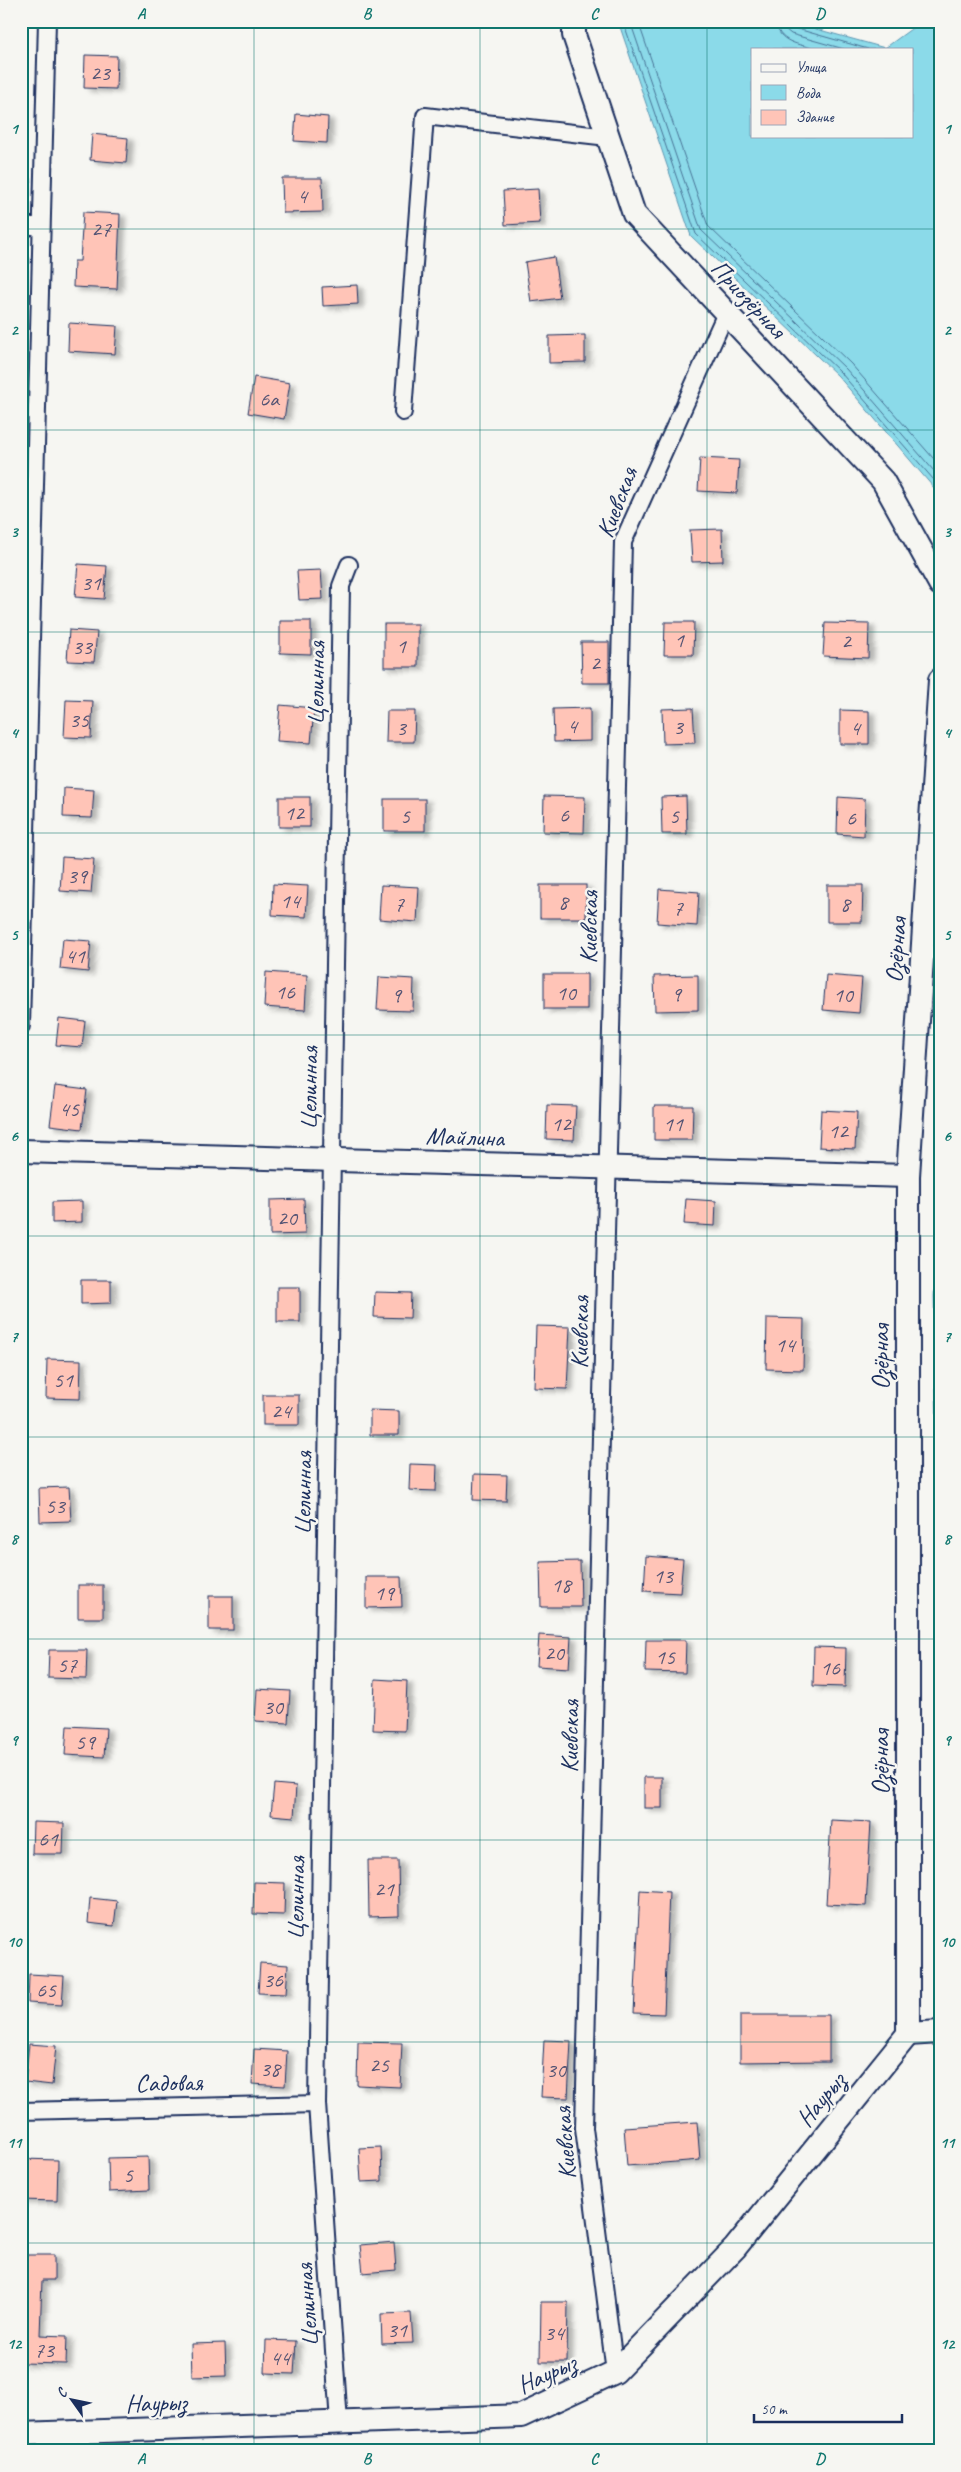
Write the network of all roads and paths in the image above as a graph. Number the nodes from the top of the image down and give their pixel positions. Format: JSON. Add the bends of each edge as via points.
{"nodes":[{"id":1,"x":47,"y":21,"type":"edge"},
{"id":2,"x":574,"y":21,"type":"edge"},
{"id":3,"x":608,"y":137,"type":"junction"},
{"id":4,"x":21,"y":226,"type":"edge"},
{"id":5,"x":42,"y":226,"type":"junction"},
{"id":6,"x":726,"y":312,"type":"junction"},
{"id":7,"x":403,"y":412,"type":"dead end"},
{"id":8,"x":348,"y":565,"type":"dead end"},
{"id":9,"x":940,"y":584,"type":"edge"},
{"id":10,"x":940,"y":680,"type":"edge"},
{"id":11,"x":21,"y":1026,"type":"edge"},
{"id":12,"x":21,"y":1151,"type":"edge"},
{"id":13,"x":332,"y":1160,"type":"junction"},
{"id":14,"x":608,"y":1167,"type":"junction"},
{"id":15,"x":908,"y":1176,"type":"junction"},
{"id":16,"x":940,"y":2032,"type":"edge"},
{"id":17,"x":908,"y":2034,"type":"junction"},
{"id":18,"x":317,"y":2104,"type":"junction"},
{"id":19,"x":21,"y":2111,"type":"edge"},
{"id":20,"x":615,"y":2372,"type":"junction"},
{"id":21,"x":339,"y":2423,"type":"junction"},
{"id":22,"x":21,"y":2434,"type":"edge"}],
"edges":[{"from":1,"to":5,"type":"street"},
{"from":2,"to":3,"type":"street","name":"Приозёрная","via":[[574,35]]},
{"from":3,"to":6,"type":"street","name":"Приозёрная","via":[[634,214]]},
{"from":3,"to":7,"type":"street","via":[[424,116]]},
{"from":4,"to":5,"type":"street"},
{"from":5,"to":11,"type":"street"},
{"from":6,"to":9,"type":"street","name":"Приозёрная","via":[[883,481]]},
{"from":6,"to":14,"type":"street","name":"Киевская","via":[[623,542]]},
{"from":8,"to":13,"type":"street","name":"Целинная","via":[[341,586]]},
{"from":10,"to":15,"type":"street","name":"Озёрная"},
{"from":12,"to":13,"type":"street","name":"Майлина"},
{"from":13,"to":14,"type":"street","name":"Майлина"},
{"from":13,"to":18,"type":"street","name":"Целинная"},
{"from":14,"to":15,"type":"street","name":"Майлина"},
{"from":14,"to":20,"type":"street","name":"Киевская","via":[[584,2128]]},
{"from":15,"to":17,"type":"street","name":"Озёрная"},
{"from":16,"to":17,"type":"street"},
{"from":17,"to":20,"type":"street","name":"Наурыз","via":[[735,2248]]},
{"from":18,"to":19,"type":"street","name":"Садовая"},
{"from":18,"to":21,"type":"street","name":"Целинная"},
{"from":20,"to":21,"type":"street","name":"Наурыз","via":[[521,2416]]},
{"from":21,"to":22,"type":"street","name":"Наурыз"}]}
